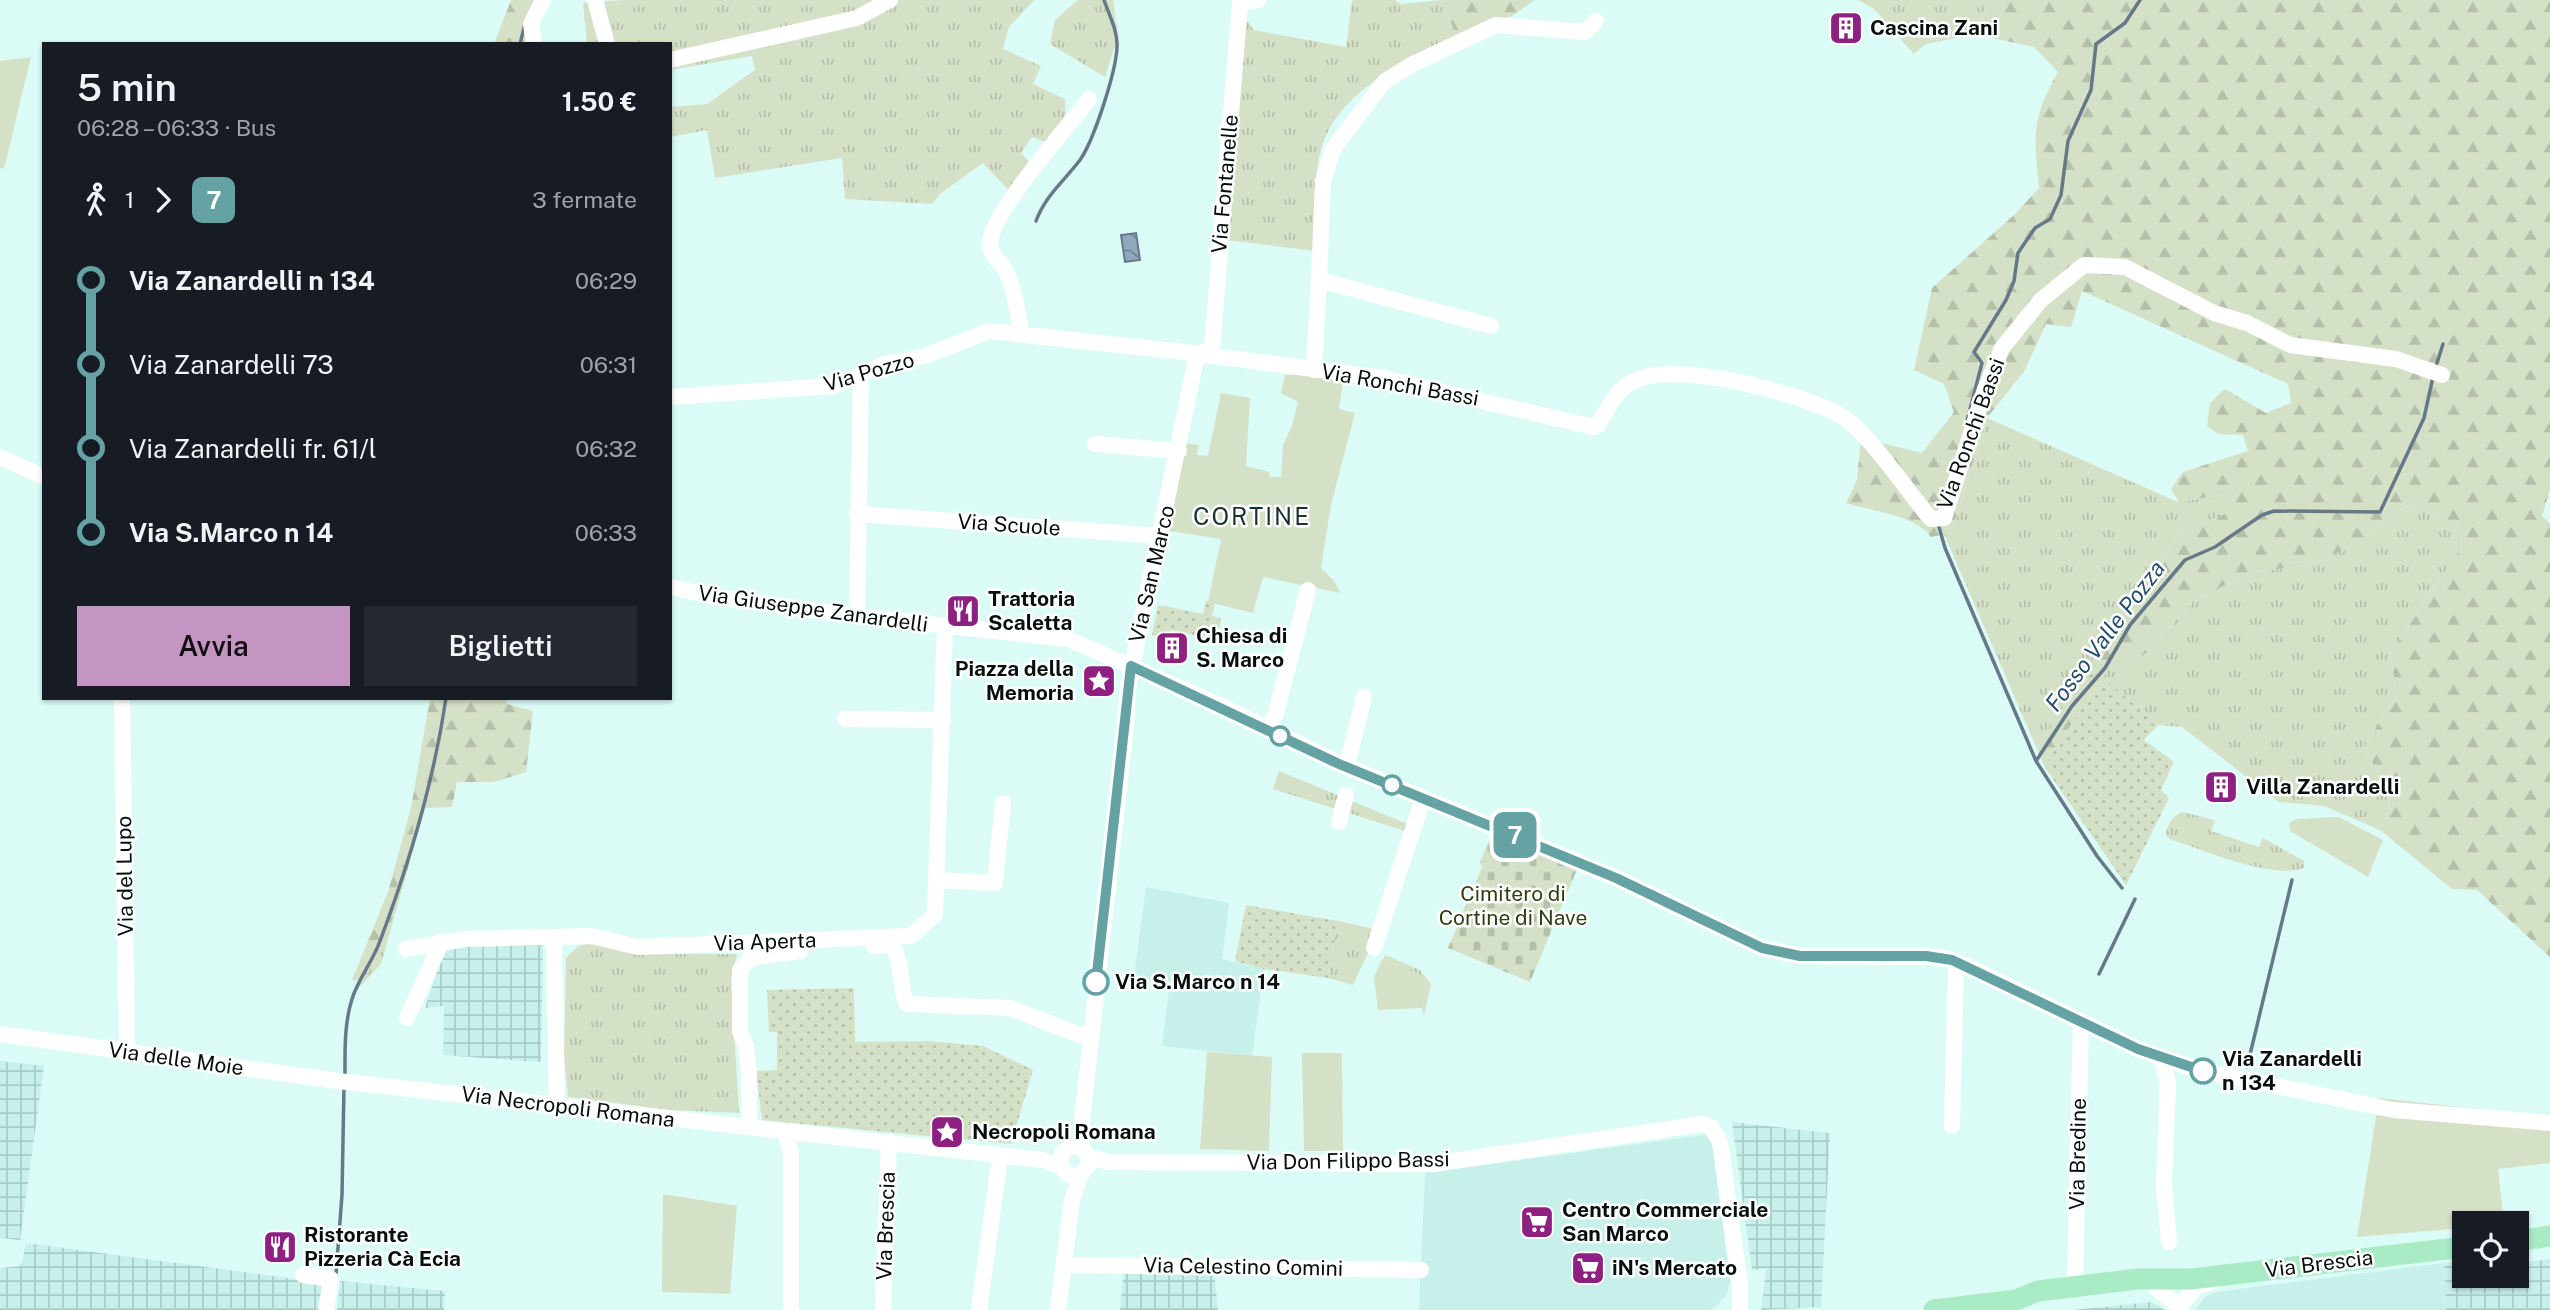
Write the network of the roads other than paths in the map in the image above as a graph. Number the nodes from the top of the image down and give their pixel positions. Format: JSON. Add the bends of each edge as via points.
{"nodes":[{"id":1,"x":543,"y":0,"type":"edge"},
{"id":2,"x":595,"y":0,"type":"edge"},
{"id":3,"x":890,"y":0,"type":"edge"},
{"id":4,"x":1258,"y":0,"type":"edge"},
{"id":5,"x":1236,"y":1,"type":"edge"},
{"id":6,"x":1596,"y":21,"type":"dead end"},
{"id":7,"x":534,"y":42,"type":"edge"},
{"id":8,"x":606,"y":42,"type":"edge"},
{"id":9,"x":672,"y":60,"type":"edge"},
{"id":10,"x":1089,"y":99,"type":"dead end"},
{"id":11,"x":1319,"y":280,"type":"junction"},
{"id":12,"x":1492,"y":326,"type":"dead end"},
{"id":13,"x":1022,"y":333,"type":"junction"},
{"id":14,"x":1197,"y":355,"type":"junction"},
{"id":15,"x":1314,"y":370,"type":"junction"},
{"id":16,"x":862,"y":373,"type":"junction"},
{"id":17,"x":2442,"y":375,"type":"dead end"},
{"id":18,"x":672,"y":397,"type":"edge"},
{"id":19,"x":1095,"y":444,"type":"dead end"},
{"id":20,"x":1179,"y":452,"type":"junction"},
{"id":21,"x":0,"y":457,"type":"edge"},
{"id":22,"x":42,"y":476,"type":"edge"},
{"id":23,"x":857,"y":514,"type":"junction"},
{"id":24,"x":1161,"y":536,"type":"junction"},
{"id":25,"x":672,"y":587,"type":"edge"},
{"id":26,"x":1308,"y":590,"type":"dead end"},
{"id":27,"x":857,"y":616,"type":"junction"},
{"id":28,"x":946,"y":627,"type":"junction"},
{"id":29,"x":1131,"y":666,"type":"junction"},
{"id":30,"x":1364,"y":697,"type":"dead end"},
{"id":31,"x":122,"y":700,"type":"edge"},
{"id":32,"x":845,"y":719,"type":"dead end"},
{"id":33,"x":943,"y":720,"type":"junction"},
{"id":34,"x":1267,"y":730,"type":"junction"},
{"id":35,"x":1347,"y":766,"type":"junction"},
{"id":36,"x":1433,"y":784,"type":"dead end"},
{"id":37,"x":1346,"y":795,"type":"dead end"},
{"id":38,"x":1425,"y":800,"type":"junction"},
{"id":39,"x":1003,"y":803,"type":"dead end"},
{"id":40,"x":1339,"y":822,"type":"dead end"},
{"id":41,"x":936,"y":880,"type":"junction"},
{"id":42,"x":554,"y":937,"type":"junction"},
{"id":43,"x":442,"y":941,"type":"junction"},
{"id":44,"x":1374,"y":948,"type":"dead end"},
{"id":45,"x":406,"y":949,"type":"dead end"},
{"id":46,"x":1956,"y":961,"type":"junction"},
{"id":47,"x":407,"y":1017,"type":"dead end"},
{"id":48,"x":2081,"y":1022,"type":"junction"},
{"id":49,"x":0,"y":1034,"type":"edge"},
{"id":50,"x":1090,"y":1039,"type":"junction"},
{"id":51,"x":127,"y":1053,"type":"junction"},
{"id":52,"x":2161,"y":1058,"type":"junction"},
{"id":53,"x":2182,"y":1065,"type":"junction"},
{"id":54,"x":345,"y":1081,"type":"joint"},
{"id":55,"x":2168,"y":1083,"type":"junction"},
{"id":56,"x":557,"y":1106,"type":"junction"},
{"id":57,"x":2550,"y":1123,"type":"edge"},
{"id":58,"x":1952,"y":1126,"type":"dead end"},
{"id":59,"x":749,"y":1128,"type":"junction"},
{"id":60,"x":793,"y":1132,"type":"junction"},
{"id":61,"x":889,"y":1142,"type":"junction"},
{"id":62,"x":1000,"y":1156,"type":"junction"},
{"id":63,"x":1076,"y":1161,"type":"junction"},
{"id":64,"x":2550,"y":1236,"type":"edge"},
{"id":65,"x":2529,"y":1239,"type":"edge"},
{"id":66,"x":2169,"y":1242,"type":"dead end"},
{"id":67,"x":2452,"y":1248,"type":"edge"},
{"id":68,"x":1065,"y":1265,"type":"junction"},
{"id":69,"x":2311,"y":1266,"type":"junction"},
{"id":70,"x":1421,"y":1270,"type":"dead end"},
{"id":71,"x":303,"y":1275,"type":"dead end"},
{"id":72,"x":2174,"y":1283,"type":"junction"},
{"id":73,"x":1740,"y":1284,"type":"junction"},
{"id":74,"x":2076,"y":1287,"type":"junction"},
{"id":75,"x":2016,"y":1300,"type":"junction"},
{"id":76,"x":2181,"y":1309,"type":"edge"},
{"id":77,"x":326,"y":1310,"type":"edge"},
{"id":78,"x":791,"y":1310,"type":"edge"},
{"id":79,"x":883,"y":1310,"type":"edge"},
{"id":80,"x":979,"y":1310,"type":"edge"},
{"id":81,"x":1058,"y":1310,"type":"edge"},
{"id":82,"x":1727,"y":1310,"type":"edge"},
{"id":83,"x":1740,"y":1310,"type":"edge"},
{"id":84,"x":1934,"y":1310,"type":"edge"}],
"edges":[{"from":1,"to":7,"type":"street","via":[[531,24]]},
{"from":2,"to":8,"type":"street"},
{"from":3,"to":9,"type":"street","via":[[857,18]]},
{"from":4,"to":5,"type":"street","name":"Via Fontanelle"},
{"from":5,"to":14,"type":"street","name":"Via Fontanelle","via":[[1212,349]]},
{"from":6,"to":11,"type":"street","via":[[1585,32],[1496,24],[1385,81],[1333,149],[1323,180]]},
{"from":10,"to":13,"type":"street","via":[[1018,189],[993,229],[993,254],[1007,272]]},
{"from":11,"to":12,"type":"street"},
{"from":11,"to":15,"type":"street"},
{"from":13,"to":14,"type":"street","name":"Via Pozzo"},
{"from":13,"to":16,"type":"street","name":"Via Pozzo","via":[[990,331],[922,357]]},
{"from":14,"to":15,"type":"street","name":"Via Ronchi Bassi"},
{"from":14,"to":20,"type":"street","name":"Via San Marco"},
{"from":15,"to":17,"type":"street","name":"Via Ronchi Bassi","via":[[1383,378],[1593,427],[1621,390],[1634,380],[1657,374],[1676,372],[1782,392],[1842,416],[1886,460],[1931,519],[1944,518],[1984,389],[2002,348],[2041,300],[2084,265],[2125,267],[2214,313],[2247,323],[2290,345],[2396,359]]},
{"from":16,"to":18,"type":"street","name":"Via Pozzo","via":[[834,386]]},
{"from":16,"to":23,"type":"street"},
{"from":19,"to":20,"type":"street"},
{"from":20,"to":24,"type":"street","name":"Via San Marco"},
{"from":21,"to":22,"type":"street"},
{"from":23,"to":24,"type":"street","name":"Via Scuole"},
{"from":23,"to":27,"type":"street"},
{"from":24,"to":29,"type":"street","name":"Via San Marco"},
{"from":25,"to":27,"type":"street","name":"Via Giuseppe Zanardelli"},
{"from":26,"to":34,"type":"street","via":[[1276,713]]},
{"from":27,"to":28,"type":"street","name":"Via Giuseppe Zanardelli"},
{"from":28,"to":29,"type":"street","name":"Via Giuseppe Zanardelli","via":[[1068,639]]},
{"from":28,"to":33,"type":"street","name":"Via Aperta"},
{"from":29,"to":34,"type":"street","name":"Via Giuseppe Zanardelli"},
{"from":29,"to":50,"type":"street","name":"Via San Marco"},
{"from":30,"to":35,"type":"street"},
{"from":31,"to":51,"type":"street","name":"Via del Lupo"},
{"from":32,"to":33,"type":"street"},
{"from":33,"to":41,"type":"street","name":"Via Aperta"},
{"from":34,"to":35,"type":"street","name":"Via Giuseppe Zanardelli"},
{"from":35,"to":38,"type":"street","name":"Via Giuseppe Zanardelli"},
{"from":36,"to":38,"type":"street"},
{"from":37,"to":40,"type":"street"},
{"from":38,"to":44,"type":"street"},
{"from":38,"to":46,"type":"street","name":"Via Giuseppe Zanardelli","via":[[1596,869],[1762,948],[1800,956],[1926,956]]},
{"from":39,"to":41,"type":"street","via":[[995,883]]},
{"from":41,"to":42,"type":"street","name":"Via Aperta","via":[[935,915],[911,936],[638,947],[591,936]]},
{"from":42,"to":43,"type":"street","name":"Via Aperta"},
{"from":42,"to":56,"type":"street"},
{"from":43,"to":45,"type":"street","name":"Via Aperta"},
{"from":43,"to":47,"type":"street"},
{"from":46,"to":48,"type":"street","name":"Via Giuseppe Zanardelli"},
{"from":46,"to":58,"type":"street"},
{"from":48,"to":52,"type":"street","name":"Via Giuseppe Zanardelli"},
{"from":48,"to":74,"type":"street","name":"Via Bredine"},
{"from":49,"to":51,"type":"street","name":"Via delle Moie"},
{"from":50,"to":59,"type":"street","name":"Via Aperta","via":[[1010,1008],[908,1004],[890,945],[764,954],[747,961],[740,970],[740,1032],[749,1073]]},
{"from":50,"to":63,"type":"street","name":"Via San Marco"},
{"from":51,"to":54,"type":"street","name":"Via delle Moie"},
{"from":52,"to":53,"type":"street","name":"Via Giuseppe Zanardelli"},
{"from":52,"to":55,"type":"street"},
{"from":53,"to":55,"type":"street"},
{"from":53,"to":57,"type":"street","name":"Via Giuseppe Zanardelli","via":[[2393,1110]]},
{"from":54,"to":56,"type":"street","name":"Via Necropoli Romana"},
{"from":55,"to":66,"type":"street","via":[[2164,1185]]},
{"from":56,"to":59,"type":"street","name":"Via Necropoli Romana"},
{"from":59,"to":60,"type":"street","name":"Via Necropoli Romana"},
{"from":60,"to":61,"type":"street","name":"Via Necropoli Romana"},
{"from":60,"to":78,"type":"street","via":[[799,1144],[791,1153]]},
{"from":61,"to":62,"type":"street","name":"Via Necropoli Romana"},
{"from":61,"to":79,"type":"street","name":"Via Brescia"},
{"from":62,"to":63,"type":"street","name":"Via Necropoli Romana"},
{"from":62,"to":80,"type":"street"},
{"from":63,"to":68,"type":"street","name":"Via San Marco"},
{"from":63,"to":73,"type":"street","name":"Via Don Filippo Bassi","via":[[1434,1164],[1702,1124],[1711,1127],[1720,1142]]},
{"from":64,"to":65,"type":"main road"},
{"from":67,"to":69,"type":"main road","name":"Via Brescia"},
{"from":68,"to":70,"type":"street","name":"Via Celestino Comini"},
{"from":68,"to":81,"type":"street","name":"Via San Marco"},
{"from":69,"to":72,"type":"main road","name":"Via Brescia"},
{"from":69,"to":76,"type":"street","via":[[2203,1283]]},
{"from":71,"to":77,"type":"street","via":[[331,1279]]},
{"from":72,"to":74,"type":"main road","name":"Via Brescia","via":[[2138,1279]]},
{"from":72,"to":75,"type":"main road","name":"Via Brescia","via":[[2038,1304]]},
{"from":72,"to":76,"type":"street"},
{"from":72,"to":76,"type":"street"},
{"from":73,"to":82,"type":"street"},
{"from":73,"to":83,"type":"street"},
{"from":74,"to":75,"type":"main road","name":"Via Brescia","via":[[2038,1291]]},
{"from":75,"to":84,"type":"main road","name":"Via Brescia"}]}
